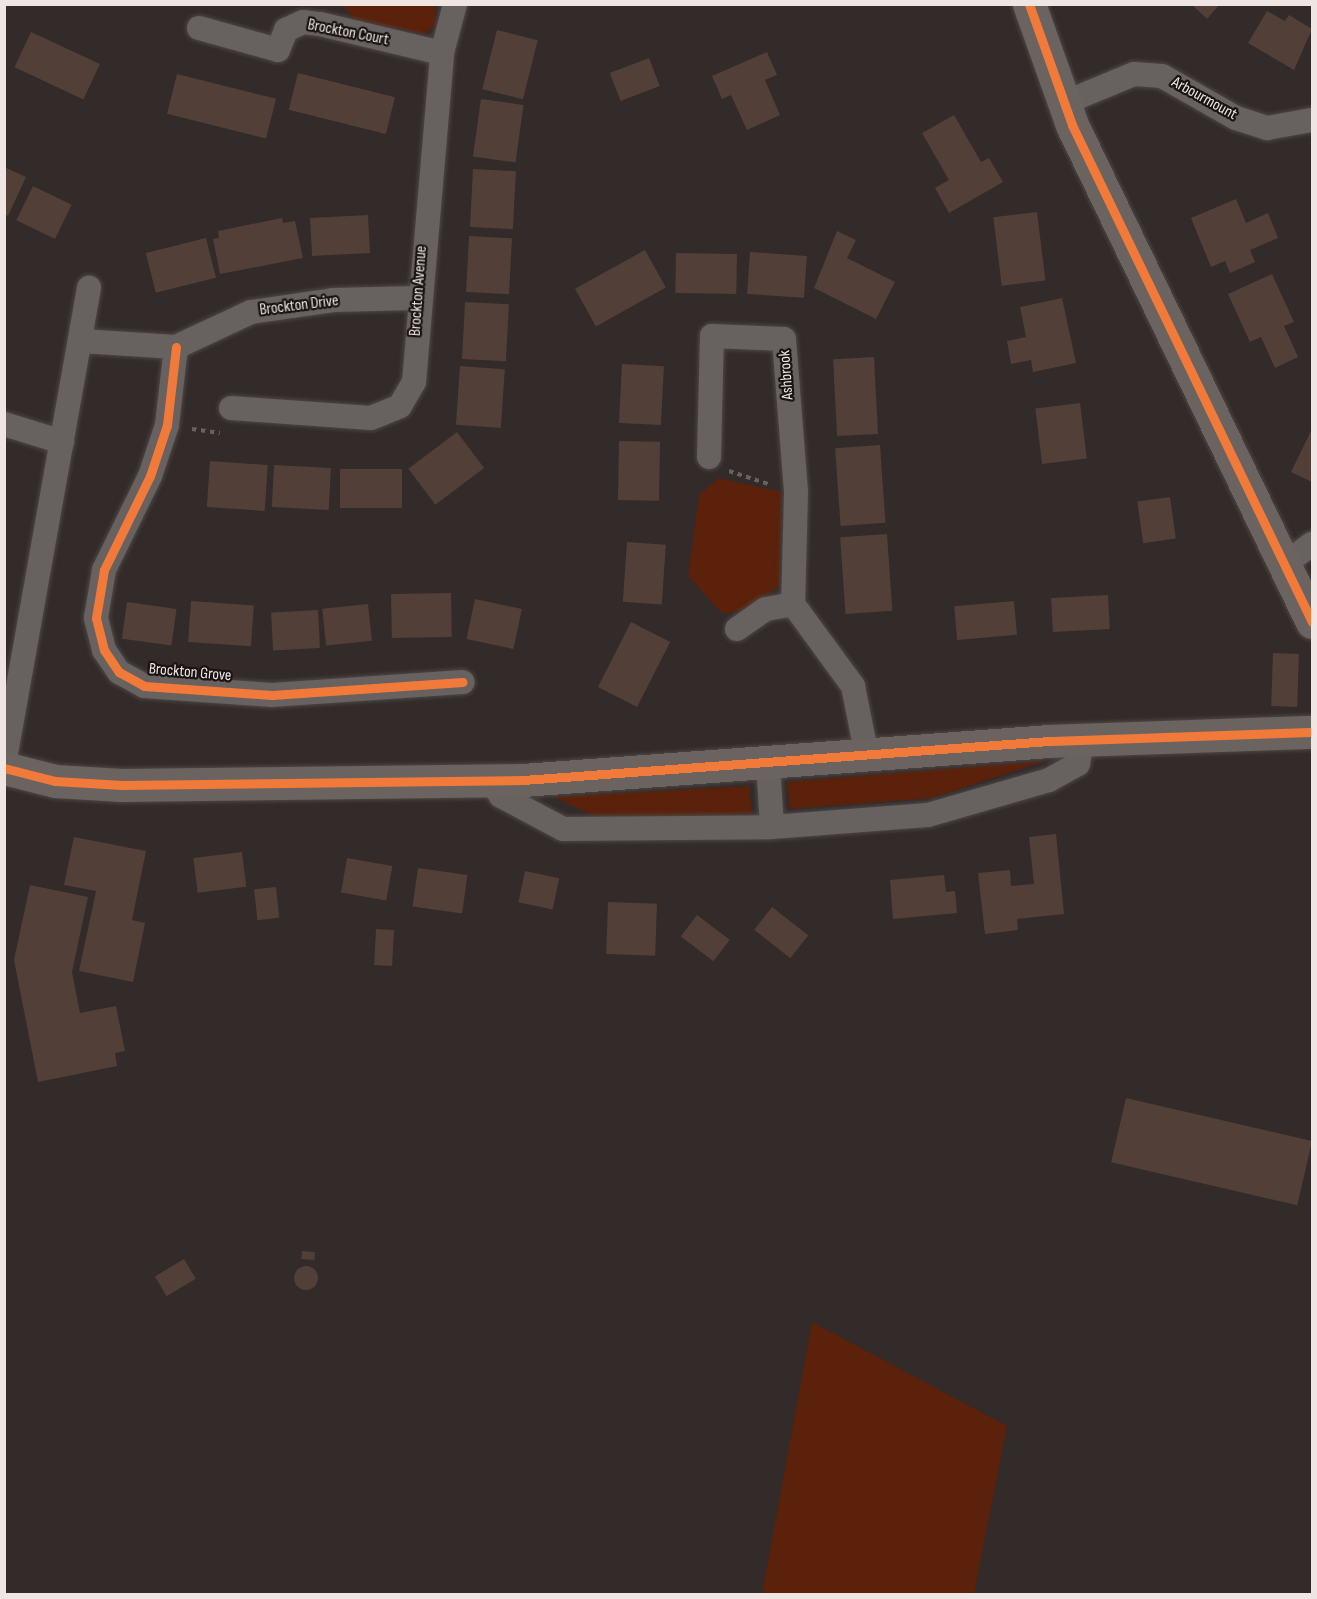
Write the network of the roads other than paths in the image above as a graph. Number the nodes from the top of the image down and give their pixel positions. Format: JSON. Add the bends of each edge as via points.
{"nodes":[{"id":1,"x":455,"y":4,"type":"edge"},
{"id":2,"x":1029,"y":4,"type":"edge"},
{"id":3,"x":323,"y":14,"type":"edge"},
{"id":4,"x":199,"y":28,"type":"dead end"},
{"id":5,"x":442,"y":53,"type":"junction"},
{"id":6,"x":1064,"y":103,"type":"junction"},
{"id":7,"x":1312,"y":120,"type":"edge"},
{"id":8,"x":89,"y":287,"type":"dead end"},
{"id":9,"x":417,"y":298,"type":"junction"},
{"id":10,"x":81,"y":341,"type":"junction"},
{"id":11,"x":176,"y":347,"type":"junction"},
{"id":12,"x":231,"y":408,"type":"road end"},
{"id":13,"x":4,"y":424,"type":"edge"},
{"id":14,"x":62,"y":442,"type":"junction"},
{"id":15,"x":710,"y":458,"type":"road end"},
{"id":16,"x":1312,"y":544,"type":"edge"},
{"id":17,"x":1285,"y":564,"type":"junction"},
{"id":18,"x":793,"y":604,"type":"junction"},
{"id":19,"x":1312,"y":622,"type":"edge"},
{"id":20,"x":737,"y":629,"type":"dead end"},
{"id":21,"x":463,"y":682,"type":"dead end"},
{"id":22,"x":1312,"y":732,"type":"edge"},
{"id":23,"x":1082,"y":740,"type":"junction"},
{"id":24,"x":867,"y":756,"type":"junction"},
{"id":25,"x":768,"y":764,"type":"junction"},
{"id":26,"x":4,"y":767,"type":"edge"},
{"id":27,"x":491,"y":781,"type":"junction"},
{"id":28,"x":772,"y":827,"type":"junction"}],
"edges":[{"from":1,"to":5,"type":"street","name":"Brockton Avenue"},
{"from":2,"to":6,"type":"street"},
{"from":3,"to":4,"type":"street","name":"Brockton Court","via":[[286,30],[278,50]]},
{"from":3,"to":5,"type":"street","name":"Brockton Court"},
{"from":5,"to":9,"type":"street","name":"Brockton Avenue"},
{"from":6,"to":7,"type":"street","name":"Arbourmount","via":[[1134,74],[1162,76],[1236,118],[1267,128]]},
{"from":6,"to":17,"type":"street"},
{"from":8,"to":10,"type":"street"},
{"from":9,"to":11,"type":"street","name":"Brockton Drive","via":[[333,300],[251,312]]},
{"from":9,"to":12,"type":"street","name":"Brockton Avenue","via":[[414,382],[400,406],[371,418]]},
{"from":10,"to":11,"type":"street","name":"Brockton Drive"},
{"from":10,"to":14,"type":"street"},
{"from":11,"to":21,"type":"street","name":"Brockton Grove","via":[[167,425],[150,476],[104,570],[96,618],[104,650],[119,672],[144,686],[272,695]]},
{"from":13,"to":14,"type":"street"},
{"from":14,"to":26,"type":"street"},
{"from":15,"to":18,"type":"street","name":"Ashbrook","via":[[712,336],[784,339],[796,493]]},
{"from":16,"to":17,"type":"street"},
{"from":17,"to":19,"type":"street"},
{"from":18,"to":20,"type":"street","via":[[766,609]]},
{"from":18,"to":24,"type":"street","via":[[853,686]]},
{"from":22,"to":23,"type":"street"},
{"from":23,"to":24,"type":"street"},
{"from":23,"to":28,"type":"street","via":[[1078,764],[1049,780],[928,815]]},
{"from":24,"to":25,"type":"street"},
{"from":25,"to":27,"type":"street"},
{"from":25,"to":28,"type":"street"},
{"from":26,"to":27,"type":"street","via":[[55,781],[122,785]]},
{"from":27,"to":28,"type":"street","via":[[501,796],[563,829]]}]}
